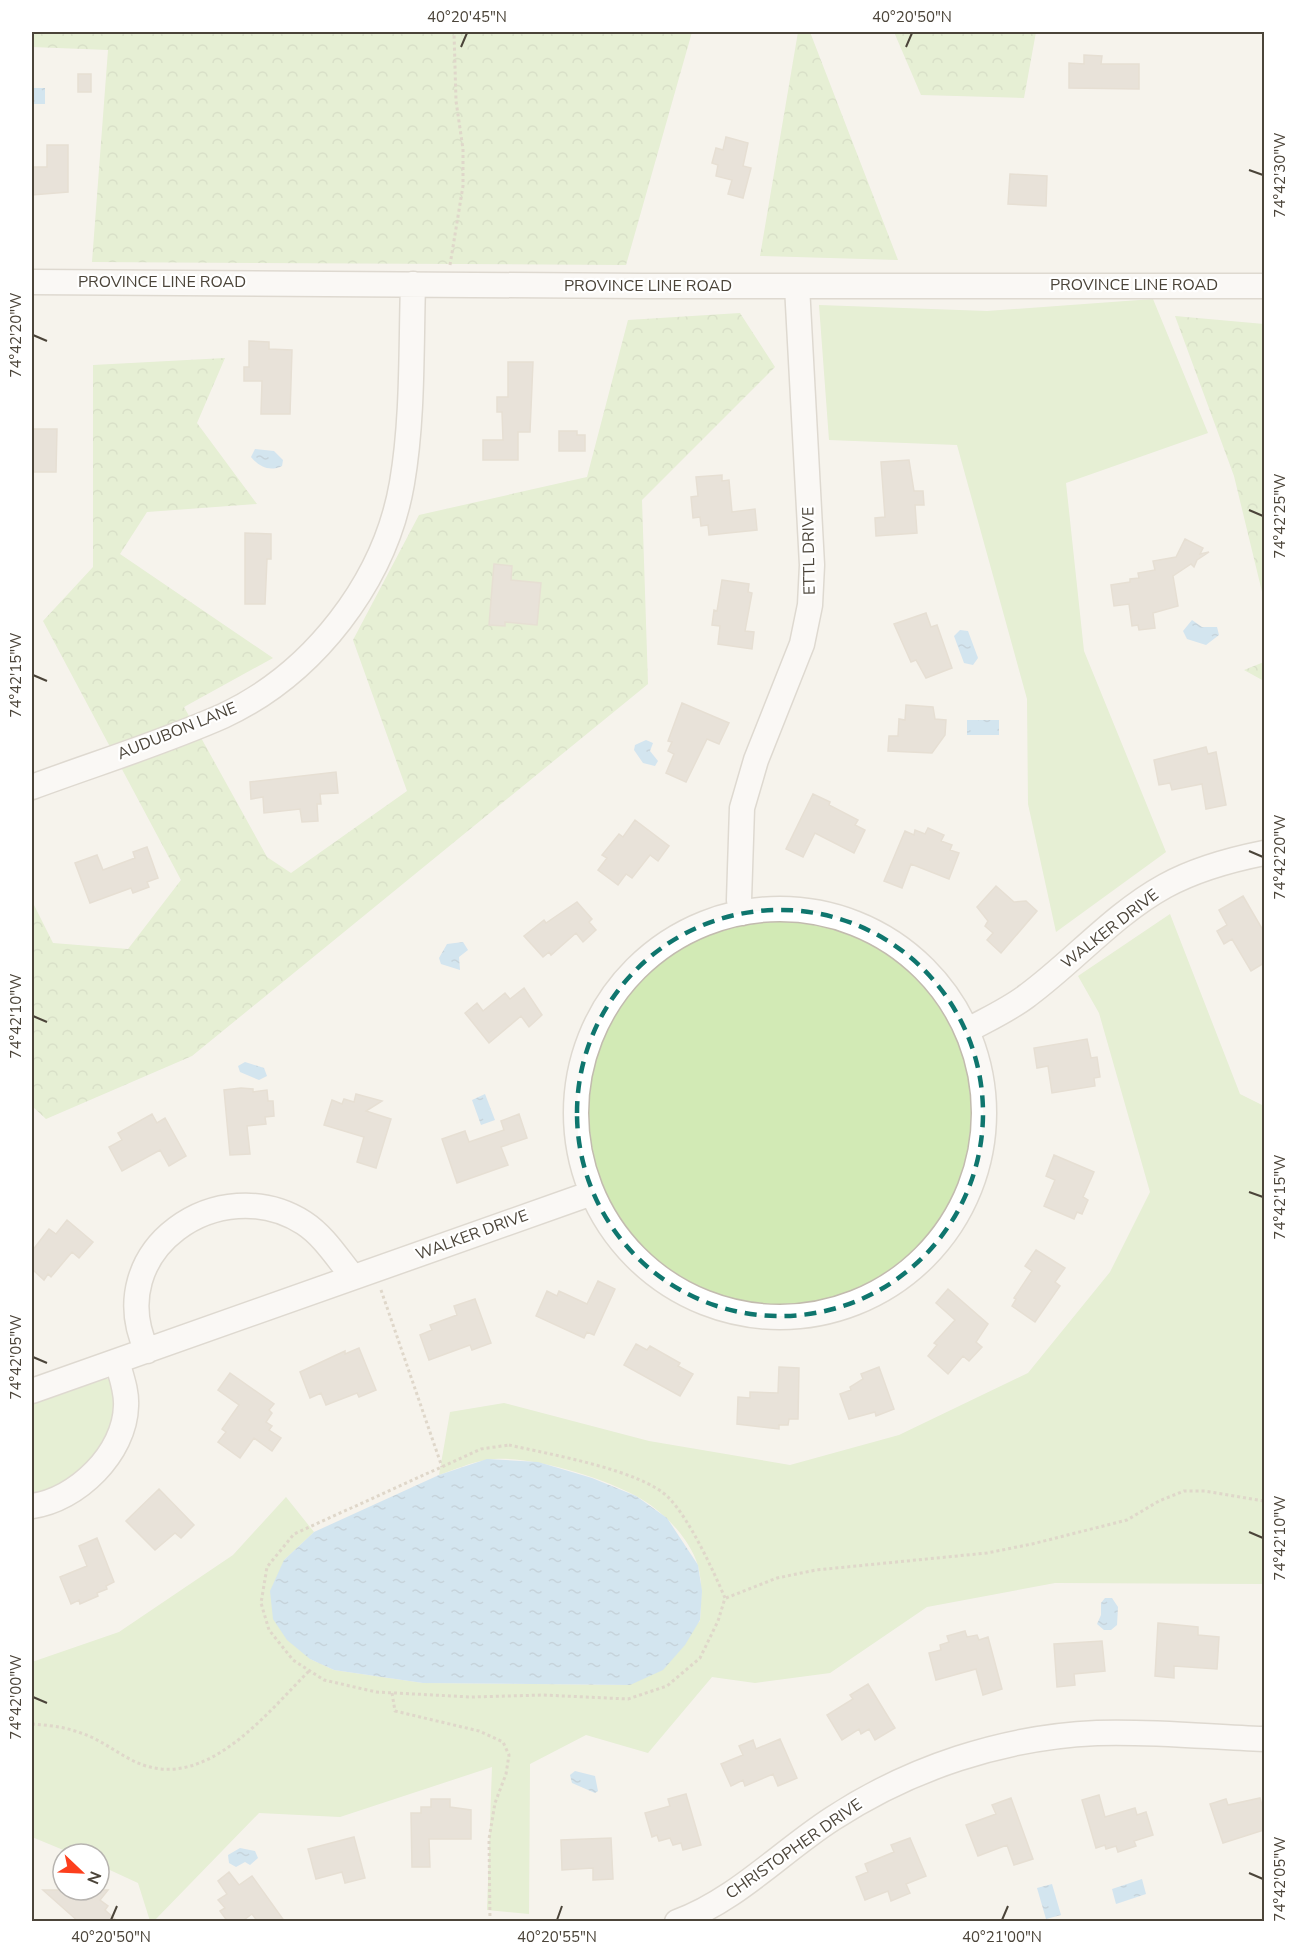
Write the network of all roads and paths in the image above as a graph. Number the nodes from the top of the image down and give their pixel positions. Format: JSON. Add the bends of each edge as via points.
{"nodes":[{"id":1,"x":454,"y":32,"type":"edge"},
{"id":2,"x":32,"y":282,"type":"edge"},
{"id":3,"x":414,"y":284,"type":"junction"},
{"id":4,"x":447,"y":285,"type":"junction"},
{"id":5,"x":797,"y":286,"type":"junction"},
{"id":6,"x":1264,"y":286,"type":"edge"},
{"id":7,"x":32,"y":787,"type":"edge"},
{"id":8,"x":1264,"y":853,"type":"edge"},
{"id":9,"x":742,"y":913,"type":"junction"},
{"id":10,"x":968,"y":1030,"type":"junction"},
{"id":11,"x":592,"y":1192,"type":"junction"},
{"id":12,"x":363,"y":1274,"type":"junction"},
{"id":13,"x":147,"y":1351,"type":"junction"},
{"id":14,"x":117,"y":1361,"type":"junction"},
{"id":15,"x":32,"y":1391,"type":"edge"},
{"id":16,"x":442,"y":1467,"type":"junction"},
{"id":17,"x":1264,"y":1501,"type":"edge"},
{"id":18,"x":32,"y":1506,"type":"edge"},
{"id":19,"x":725,"y":1598,"type":"junction"},
{"id":20,"x":309,"y":1671,"type":"junction"},
{"id":21,"x":392,"y":1693,"type":"junction"},
{"id":22,"x":32,"y":1724,"type":"edge"},
{"id":23,"x":1264,"y":1739,"type":"edge"},
{"id":24,"x":490,"y":1922,"type":"edge"},
{"id":25,"x":677,"y":1922,"type":"edge"}],
"edges":[{"from":1,"to":4,"type":"path","via":[[463,186]]},
{"from":2,"to":3,"type":"street","name":"PROVINCE LINE ROAD"},
{"from":3,"to":4,"type":"street","name":"PROVINCE LINE ROAD"},
{"from":3,"to":7,"type":"street","name":"AUDUBON LANE","via":[[402,485],[379,556],[338,624],[290,673],[223,716]]},
{"from":4,"to":5,"type":"street","name":"PROVINCE LINE ROAD"},
{"from":5,"to":6,"type":"street","name":"PROVINCE LINE ROAD"},
{"from":5,"to":9,"type":"street","name":"ETTL DRIVE","via":[[812,565],[810,605],[802,645],[756,760],[742,808]]},
{"from":8,"to":10,"type":"street","name":"WALKER DRIVE","via":[[1195,871],[1162,887],[1027,996]]},
{"from":9,"to":10,"type":"street","via":[[800,910],[831,915],[884,937],[929,972],[948,994]]},
{"from":9,"to":11,"type":"street","via":[[705,924],[652,954],[629,976],[598,1021],[587,1047],[575,1107],[581,1163]]},
{"from":10,"to":11,"type":"street","via":[[984,1089],[985,1121],[974,1180],[947,1231],[929,1253],[905,1275],[852,1304],[792,1317],[760,1316],[698,1300],[670,1285],[637,1258],[605,1219]]},
{"from":11,"to":12,"type":"street","name":"WALKER DRIVE"},
{"from":12,"to":13,"type":"street","name":"WALKER DRIVE"},
{"from":12,"to":13,"type":"street","via":[[305,1223],[285,1214],[264,1208],[212,1211],[169,1234],[141,1270],[135,1308]]},
{"from":12,"to":16,"type":"path"},
{"from":13,"to":14,"type":"street","name":"WALKER DRIVE"},
{"from":14,"to":15,"type":"street","name":"WALKER DRIVE"},
{"from":14,"to":18,"type":"street","via":[[126,1409],[112,1449],[81,1485]]},
{"from":16,"to":19,"type":"path","via":[[481,1449],[508,1445],[635,1478],[669,1497]]},
{"from":16,"to":20,"type":"path","via":[[294,1534],[267,1567],[261,1603],[269,1630],[293,1660]]},
{"from":17,"to":19,"type":"path","via":[[1184,1491],[1127,1520],[1032,1544],[987,1553],[816,1570],[777,1578]]},
{"from":19,"to":21,"type":"path","via":[[700,1658],[667,1686],[628,1699]]},
{"from":20,"to":21,"type":"path","via":[[324,1680]]},
{"from":20,"to":22,"type":"path","via":[[250,1730],[203,1763],[171,1771],[142,1765],[82,1733]]},
{"from":21,"to":24,"type":"path","via":[[395,1711],[479,1731],[503,1742],[509,1755],[489,1839]]},
{"from":23,"to":25,"type":"street","name":"CHRISTOPHER DRIVE","via":[[1095,1733],[1005,1745],[953,1760],[870,1796],[714,1905]]}]}
